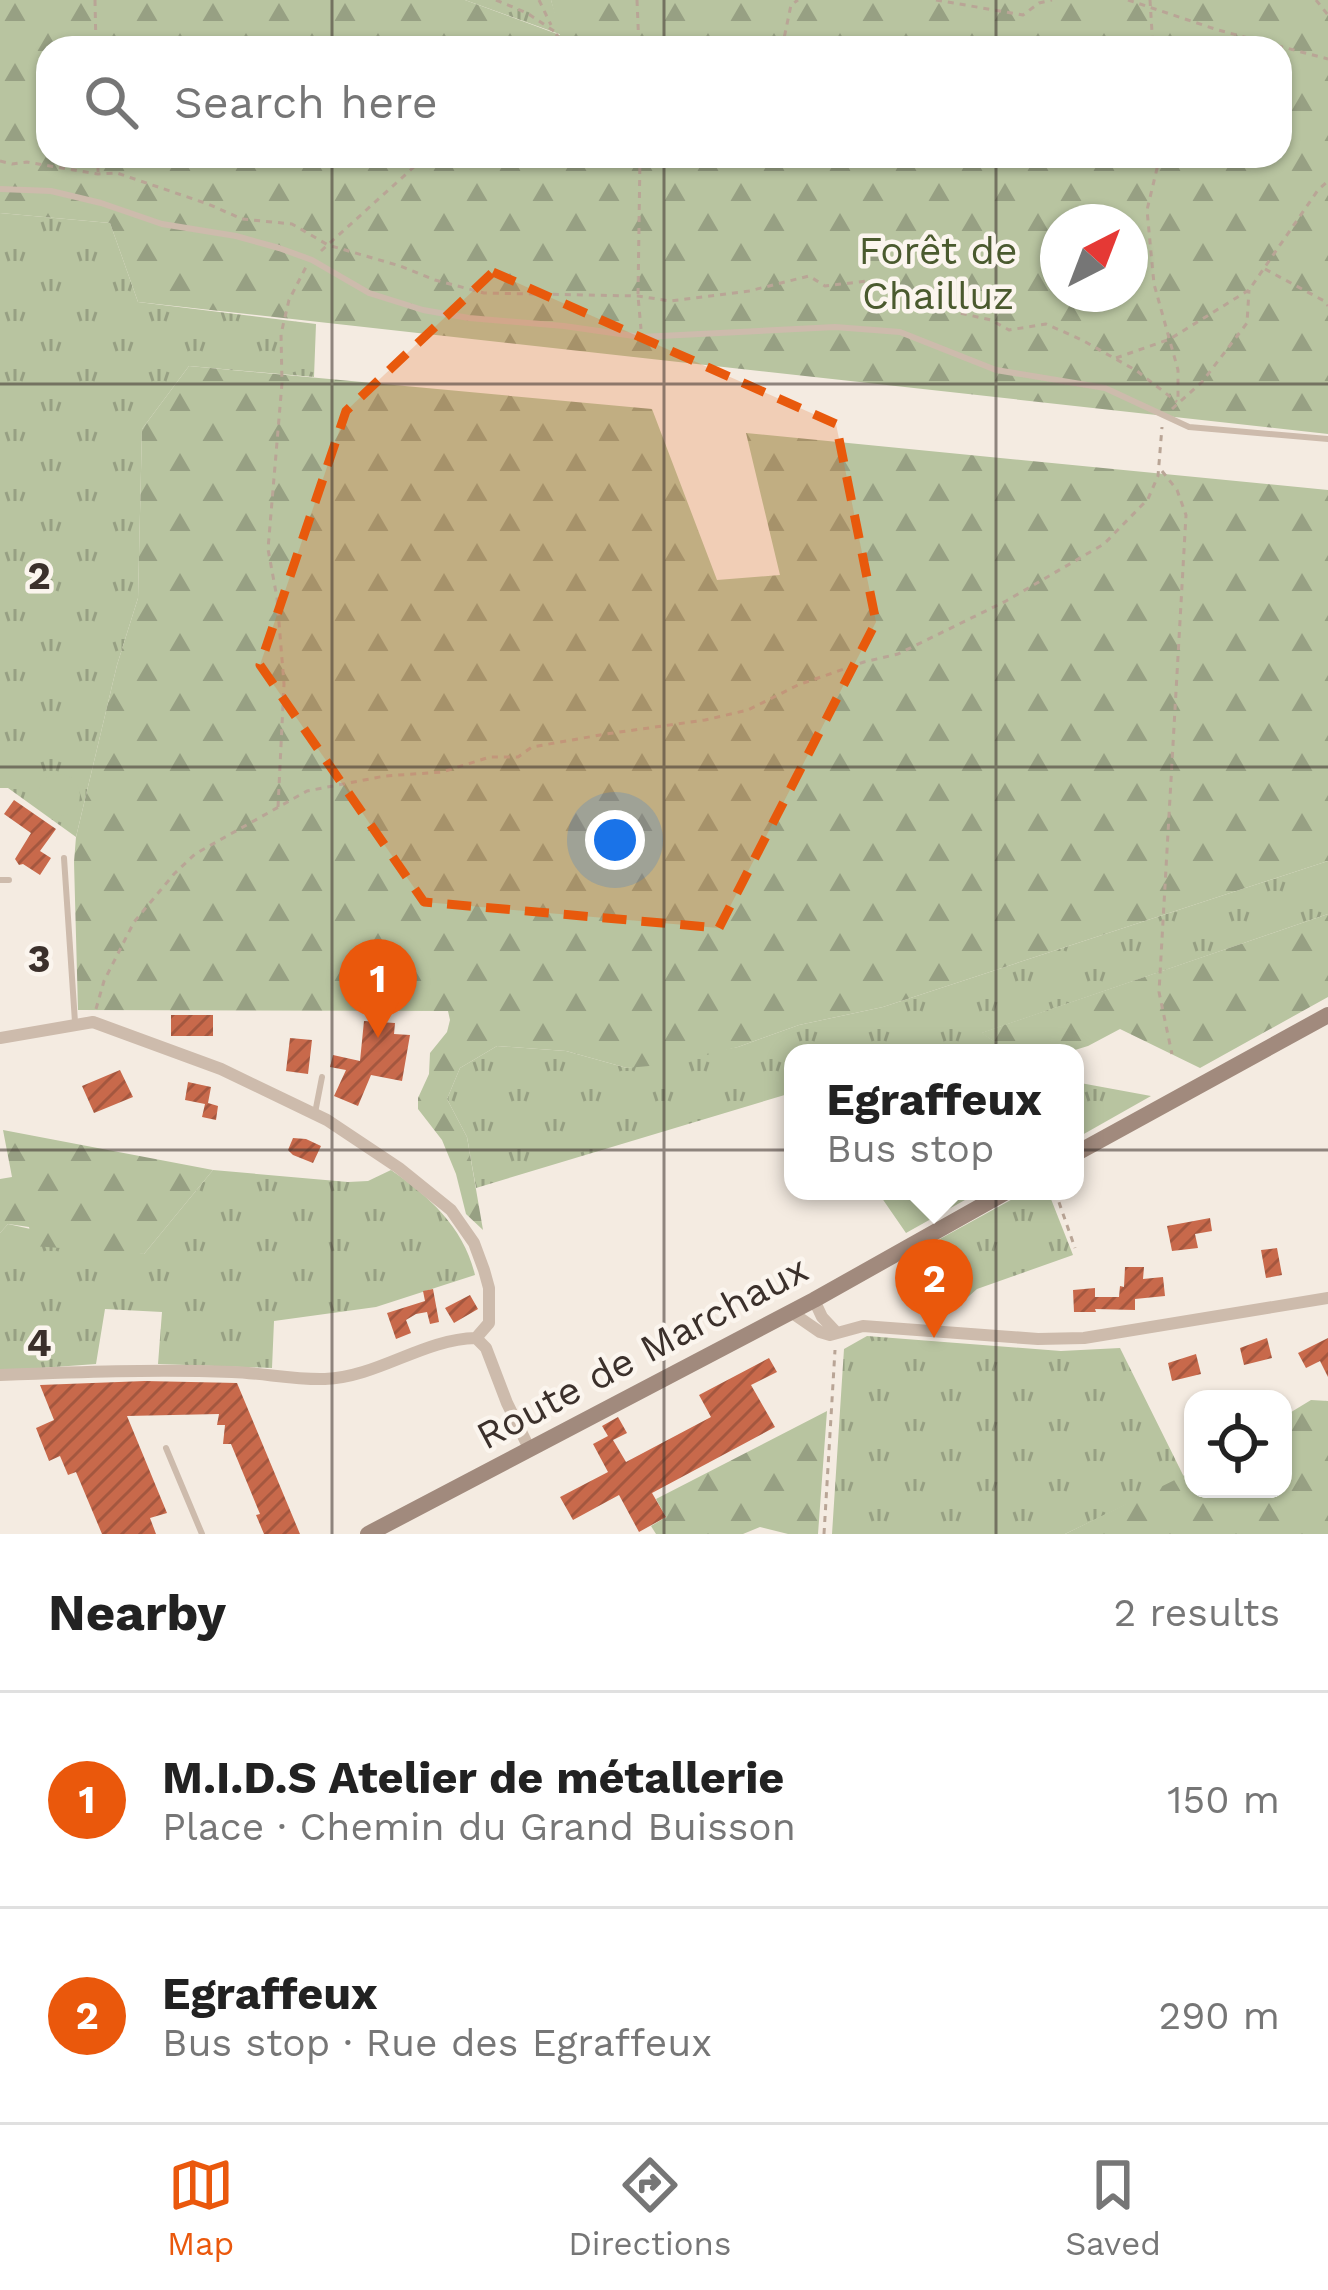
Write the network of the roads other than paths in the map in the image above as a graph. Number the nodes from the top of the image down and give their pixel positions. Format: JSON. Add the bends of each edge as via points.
{"nodes":[{"id":1,"x":0,"y":189,"type":"edge"},
{"id":2,"x":1328,"y":439,"type":"edge"},
{"id":3,"x":64,"y":858,"type":"dead end"},
{"id":4,"x":1328,"y":1015,"type":"edge"},
{"id":5,"x":76,"y":1024,"type":"junction"},
{"id":6,"x":0,"y":1038,"type":"edge"},
{"id":7,"x":322,"y":1077,"type":"dead end"},
{"id":8,"x":315,"y":1113,"type":"junction"},
{"id":9,"x":1084,"y":1149,"type":"edge"},
{"id":10,"x":992,"y":1200,"type":"edge"},
{"id":11,"x":1328,"y":1298,"type":"edge"},
{"id":12,"x":814,"y":1300,"type":"junction"},
{"id":13,"x":790,"y":1312,"type":"junction"},
{"id":14,"x":836,"y":1332,"type":"junction"},
{"id":15,"x":476,"y":1338,"type":"junction"},
{"id":16,"x":0,"y":1376,"type":"edge"},
{"id":17,"x":166,"y":1448,"type":"dead end"},
{"id":18,"x":529,"y":1448,"type":"junction"},
{"id":19,"x":202,"y":1534,"type":"edge"},
{"id":20,"x":368,"y":1534,"type":"edge"}],
"edges":[{"from":1,"to":2,"type":"lane","via":[[51,191],[236,236],[423,310],[641,337],[835,327],[900,332],[996,370],[1105,388],[1190,428]]},
{"from":3,"to":5,"type":"lane"},
{"from":4,"to":9,"type":"main road"},
{"from":5,"to":6,"type":"street"},
{"from":5,"to":8,"type":"street","via":[[93,1022],[221,1069]]},
{"from":7,"to":8,"type":"lane"},
{"from":8,"to":15,"type":"street","via":[[451,1210],[474,1243],[489,1288],[490,1317]]},
{"from":10,"to":12,"type":"main road","name":"Route de Marchaux"},
{"from":11,"to":14,"type":"street","via":[[1084,1338],[863,1326]]},
{"from":12,"to":13,"type":"main road","name":"Route de Marchaux"},
{"from":12,"to":14,"type":"street"},
{"from":13,"to":14,"type":"street","via":[[820,1332]]},
{"from":13,"to":18,"type":"main road","name":"Route de Marchaux"},
{"from":15,"to":16,"type":"street","via":[[328,1379],[235,1372]]},
{"from":15,"to":18,"type":"street"},
{"from":17,"to":19,"type":"lane"},
{"from":18,"to":20,"type":"main road","name":"Route de Marchaux"}]}
